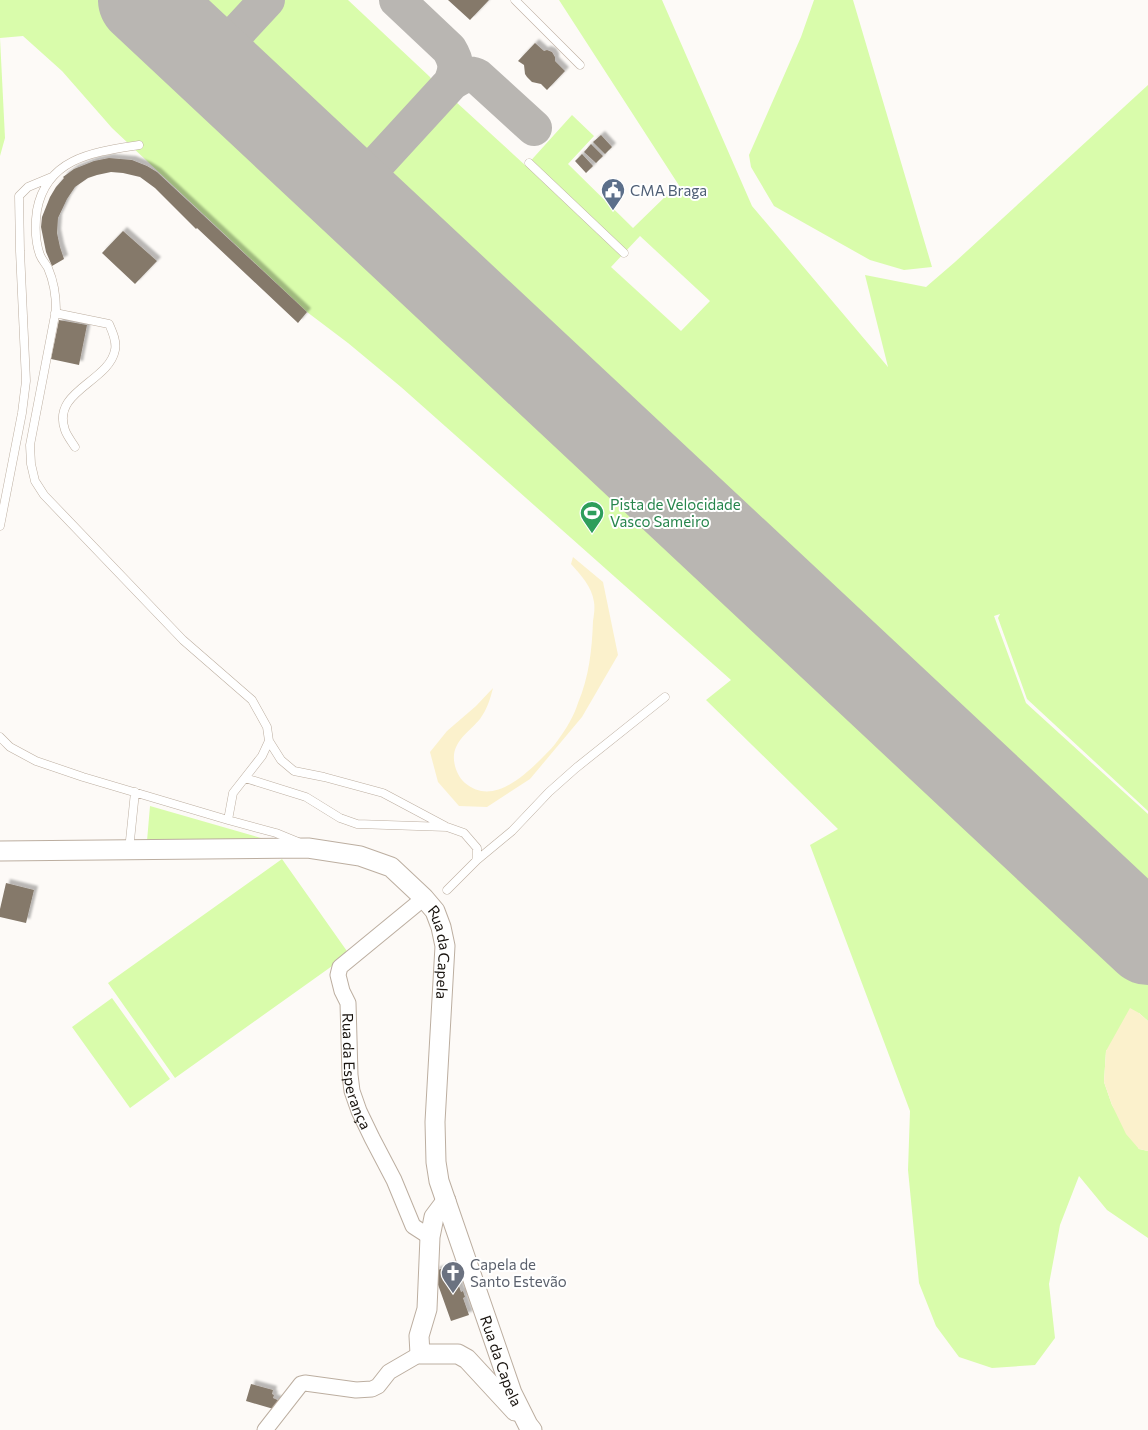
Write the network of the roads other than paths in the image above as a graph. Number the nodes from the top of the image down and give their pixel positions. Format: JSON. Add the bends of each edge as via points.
{"nodes":[{"id":1,"x":515,"y":0,"type":"edge"},
{"id":2,"x":580,"y":65,"type":"dead end"},
{"id":3,"x":139,"y":145,"type":"dead end"},
{"id":4,"x":529,"y":163,"type":"dead end"},
{"id":5,"x":53,"y":177,"type":"junction"},
{"id":6,"x":624,"y":253,"type":"dead end"},
{"id":7,"x":55,"y":313,"type":"junction"},
{"id":8,"x":75,"y":447,"type":"dead end"},
{"id":9,"x":0,"y":526,"type":"edge"},
{"id":10,"x":665,"y":697,"type":"dead end"},
{"id":11,"x":0,"y":737,"type":"edge"},
{"id":12,"x":269,"y":741,"type":"junction"},
{"id":13,"x":245,"y":778,"type":"junction"},
{"id":14,"x":135,"y":792,"type":"junction"},
{"id":15,"x":228,"y":820,"type":"junction"},
{"id":16,"x":447,"y":827,"type":"junction"},
{"id":17,"x":313,"y":849,"type":"junction"},
{"id":18,"x":129,"y":850,"type":"junction"},
{"id":19,"x":0,"y":851,"type":"edge"},
{"id":20,"x":477,"y":860,"type":"junction"},
{"id":21,"x":447,"y":890,"type":"dead end"},
{"id":22,"x":424,"y":898,"type":"junction"},
{"id":23,"x":446,"y":1202,"type":"junction"},
{"id":24,"x":430,"y":1237,"type":"junction"},
{"id":25,"x":420,"y":1354,"type":"junction"},
{"id":26,"x":530,"y":1428,"type":"edge"},
{"id":27,"x":265,"y":1430,"type":"edge"}],
"edges":[{"from":1,"to":2,"type":"lane"},
{"from":3,"to":5,"type":"lane","via":[[94,152],[62,167]]},
{"from":4,"to":6,"type":"lane"},
{"from":5,"to":7,"type":"lane","via":[[39,202],[36,230],[40,256],[56,292]]},
{"from":5,"to":9,"type":"lane","via":[[28,187],[19,196],[26,381]]},
{"from":7,"to":8,"type":"lane","via":[[109,324],[114,336],[115,349],[110,361],[66,404],[65,430]]},
{"from":7,"to":12,"type":"lane","via":[[30,445],[34,482],[183,640],[252,700],[267,727]]},
{"from":10,"to":20,"type":"lane","via":[[576,768],[512,831]]},
{"from":11,"to":14,"type":"lane","via":[[10,747],[36,761]]},
{"from":12,"to":13,"type":"lane"},
{"from":12,"to":16,"type":"lane","via":[[281,760],[294,771],[383,793]]},
{"from":13,"to":15,"type":"lane","via":[[233,793]]},
{"from":13,"to":16,"type":"lane","via":[[306,797],[340,818],[357,824]]},
{"from":14,"to":15,"type":"lane"},
{"from":14,"to":18,"type":"lane"},
{"from":15,"to":17,"type":"lane","via":[[276,833]]},
{"from":16,"to":20,"type":"lane","via":[[464,833],[477,848]]},
{"from":17,"to":18,"type":"street","name":"Rua da Capela"},
{"from":17,"to":22,"type":"street","name":"Rua da Capela","via":[[360,856],[391,868]]},
{"from":18,"to":19,"type":"street","name":"Rua da Capela"},
{"from":20,"to":21,"type":"lane"},
{"from":22,"to":23,"type":"street","name":"Rua da Capela","via":[[435,911],[445,946],[435,1122],[436,1162]]},
{"from":22,"to":24,"type":"street","name":"Rua da Esperança","via":[[340,967],[338,975],[348,1003],[350,1075],[354,1098],[413,1226]]},
{"from":23,"to":24,"type":"street","via":[[434,1217]]},
{"from":23,"to":26,"type":"street","name":"Rua da Capela","via":[[512,1393]]},
{"from":24,"to":25,"type":"street","via":[[427,1309],[419,1336]]},
{"from":25,"to":26,"type":"street","via":[[458,1354],[467,1359]]},
{"from":25,"to":27,"type":"street","via":[[390,1372],[372,1389],[301,1384]]}]}
